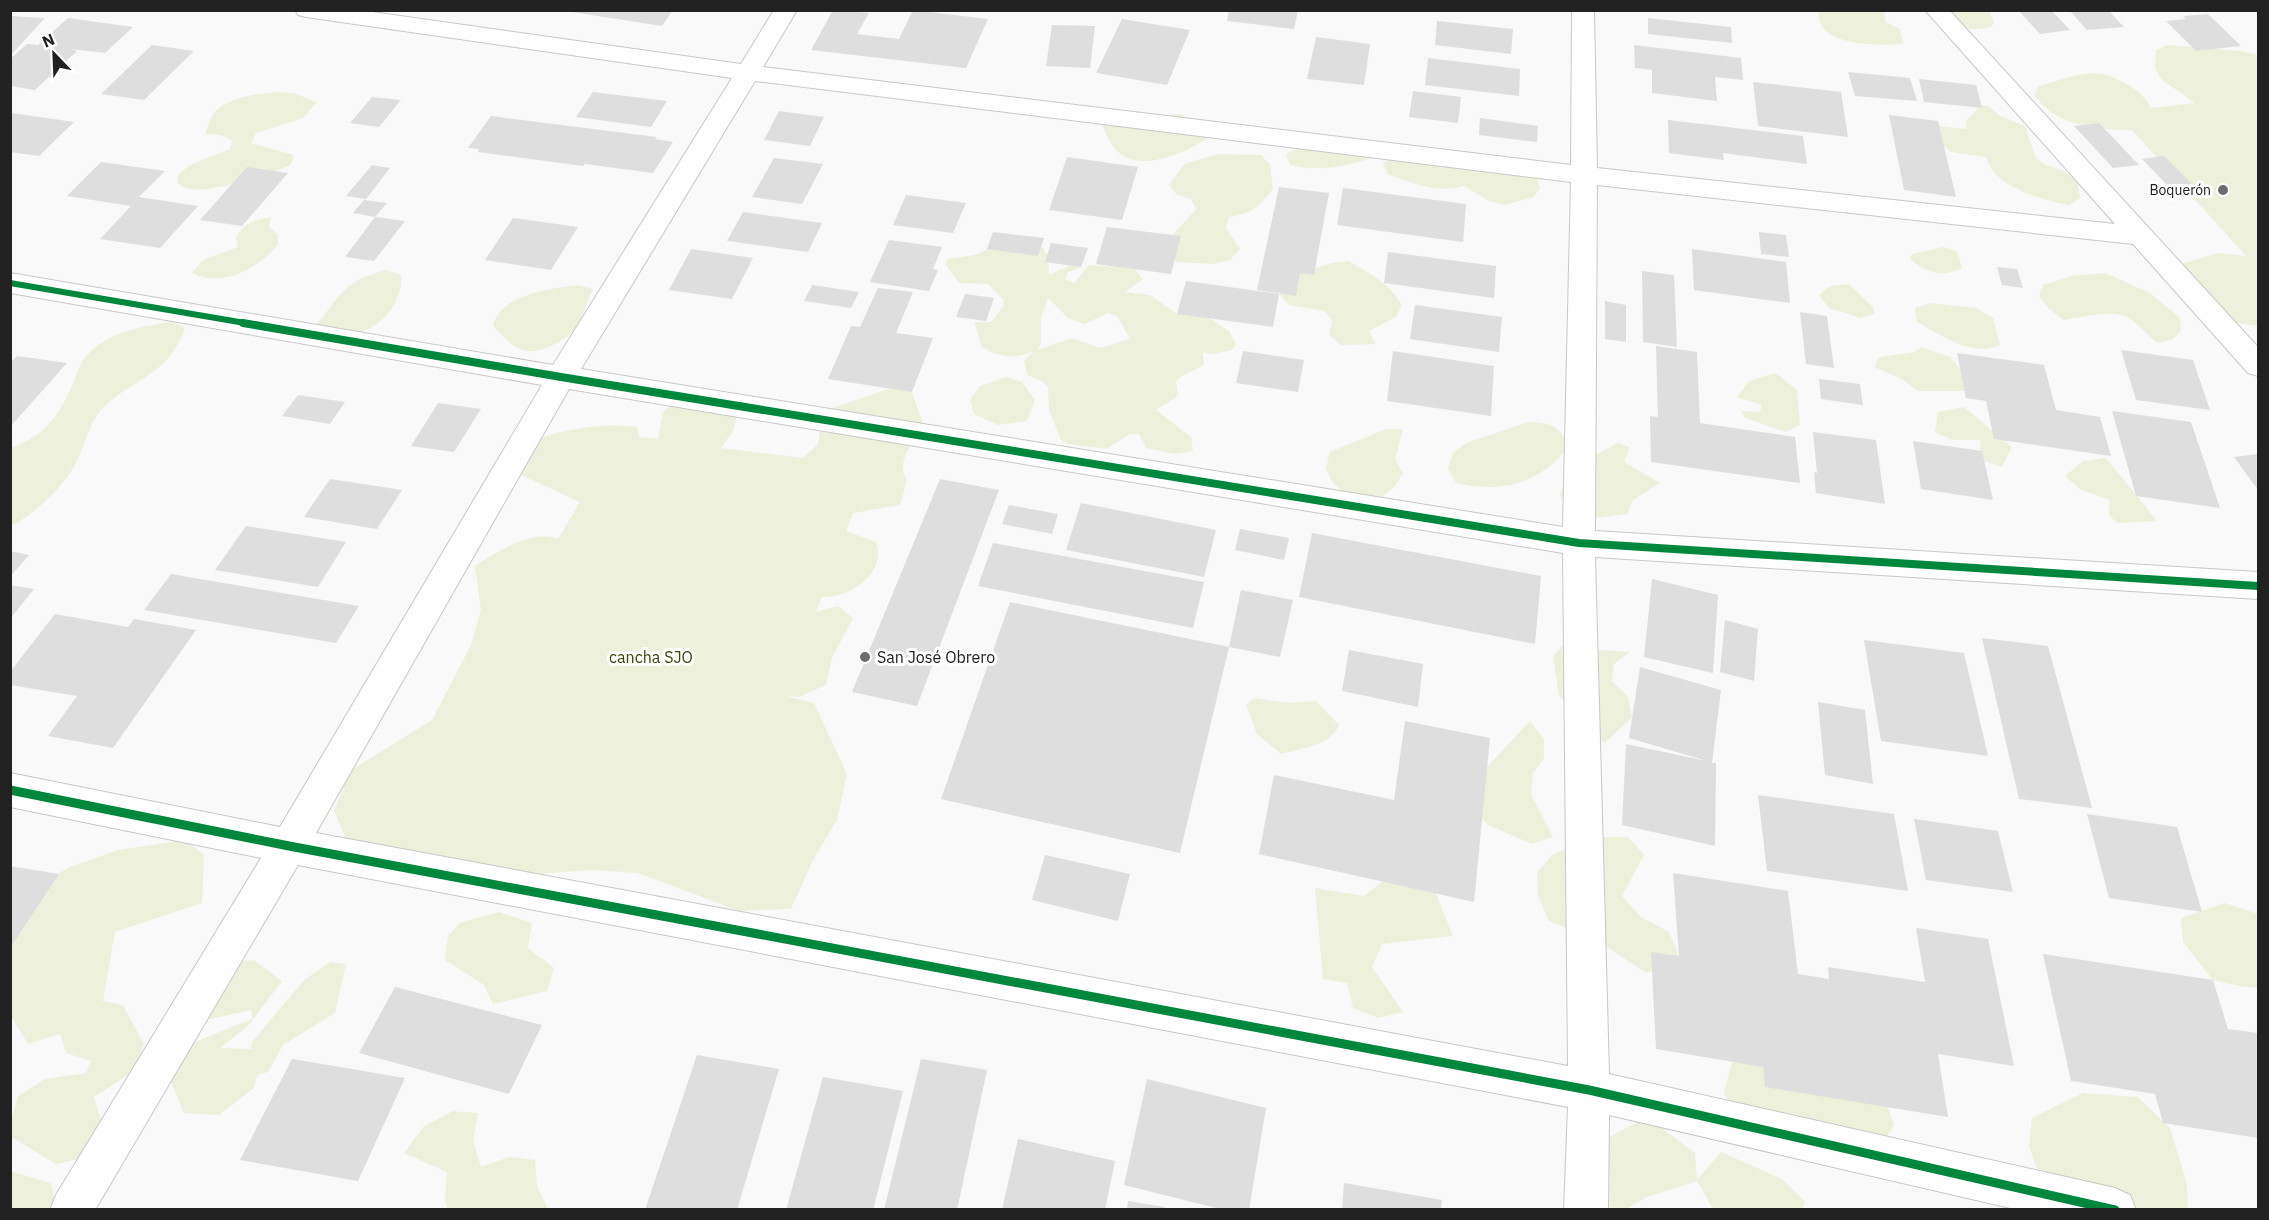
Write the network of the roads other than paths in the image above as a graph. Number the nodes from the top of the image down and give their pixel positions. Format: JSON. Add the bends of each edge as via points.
{"nodes":[{"id":1,"x":306,"y":10,"type":"edge"},
{"id":2,"x":786,"y":10,"type":"edge"},
{"id":3,"x":1583,"y":10,"type":"edge"},
{"id":4,"x":1936,"y":10,"type":"edge"},
{"id":5,"x":750,"y":72,"type":"junction"},
{"id":6,"x":1584,"y":175,"type":"junction"},
{"id":7,"x":2141,"y":236,"type":"junction"},
{"id":8,"x":10,"y":283,"type":"edge"},
{"id":9,"x":2259,"y":365,"type":"edge"},
{"id":10,"x":561,"y":377,"type":"junction"},
{"id":11,"x":1580,"y":543,"type":"junction"},
{"id":12,"x":2259,"y":586,"type":"edge"},
{"id":13,"x":10,"y":790,"type":"edge"},
{"id":14,"x":289,"y":846,"type":"junction"},
{"id":15,"x":1589,"y":1090,"type":"junction"},
{"id":16,"x":71,"y":1209,"type":"edge"},
{"id":17,"x":1586,"y":1209,"type":"edge"},
{"id":18,"x":2115,"y":1209,"type":"edge"}],
"edges":[{"from":1,"to":5,"type":"street"},
{"from":2,"to":5,"type":"street"},
{"from":3,"to":6,"type":"street"},
{"from":4,"to":7,"type":"street"},
{"from":5,"to":6,"type":"street"},
{"from":5,"to":10,"type":"street"},
{"from":6,"to":7,"type":"street"},
{"from":6,"to":11,"type":"street"},
{"from":7,"to":9,"type":"street"},
{"from":8,"to":10,"type":"street"},
{"from":10,"to":11,"type":"street"},
{"from":10,"to":14,"type":"street"},
{"from":11,"to":12,"type":"street"},
{"from":11,"to":15,"type":"street"},
{"from":13,"to":14,"type":"street"},
{"from":14,"to":15,"type":"street"},
{"from":14,"to":16,"type":"street"},
{"from":15,"to":17,"type":"street"},
{"from":15,"to":18,"type":"street"}]}
